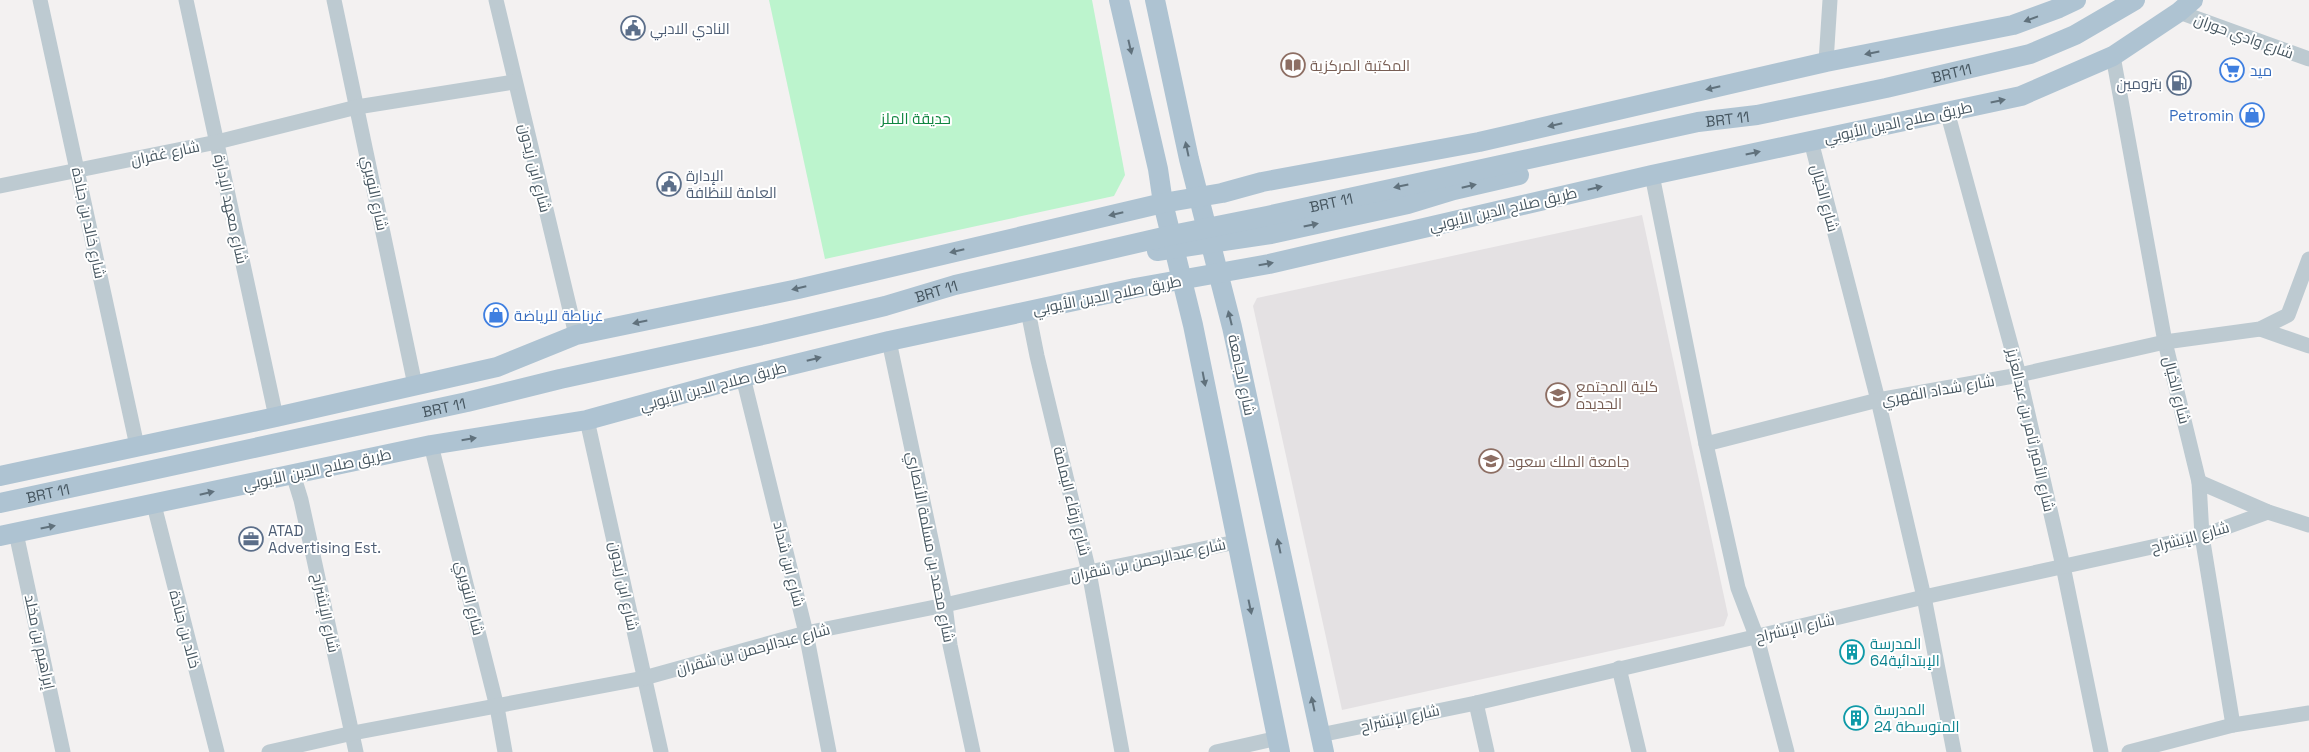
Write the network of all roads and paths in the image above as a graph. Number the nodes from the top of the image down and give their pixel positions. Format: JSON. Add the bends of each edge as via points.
{"nodes":[{"id":1,"x":40,"y":0,"type":"edge"},
{"id":2,"x":186,"y":0,"type":"edge"},
{"id":3,"x":334,"y":0,"type":"edge"},
{"id":4,"x":496,"y":0,"type":"edge"},
{"id":5,"x":1119,"y":0,"type":"edge"},
{"id":6,"x":1155,"y":0,"type":"edge"},
{"id":7,"x":1830,"y":0,"type":"edge"},
{"id":8,"x":2135,"y":0,"type":"edge"},
{"id":9,"x":2064,"y":3,"type":"edge"},
{"id":10,"x":2186,"y":6,"type":"edge"},
{"id":11,"x":2113,"y":56,"type":"junction"},
{"id":12,"x":2309,"y":59,"type":"edge"},
{"id":13,"x":1826,"y":62,"type":"junction"},
{"id":14,"x":514,"y":82,"type":"junction"},
{"id":15,"x":357,"y":107,"type":"junction"},
{"id":16,"x":1947,"y":111,"type":"junction"},
{"id":17,"x":1757,"y":115,"type":"joint"},
{"id":18,"x":1810,"y":140,"type":"junction"},
{"id":19,"x":217,"y":142,"type":"junction"},
{"id":20,"x":77,"y":171,"type":"junction"},
{"id":21,"x":1652,"y":175,"type":"junction"},
{"id":22,"x":0,"y":186,"type":"edge"},
{"id":23,"x":1198,"y":197,"type":"junction"},
{"id":24,"x":1163,"y":203,"type":"junction"},
{"id":25,"x":1209,"y":236,"type":"junction"},
{"id":26,"x":1173,"y":241,"type":"junction"},
{"id":27,"x":2309,"y":259,"type":"edge"},
{"id":28,"x":1218,"y":272,"type":"junction"},
{"id":29,"x":1182,"y":280,"type":"junction"},
{"id":30,"x":1028,"y":311,"type":"junction"},
{"id":31,"x":2260,"y":329,"type":"junction"},
{"id":32,"x":576,"y":335,"type":"junction"},
{"id":33,"x":889,"y":341,"type":"junction"},
{"id":34,"x":2165,"y":342,"type":"junction"},
{"id":35,"x":2309,"y":346,"type":"edge"},
{"id":36,"x":2019,"y":375,"type":"junction"},
{"id":37,"x":743,"y":377,"type":"junction"},
{"id":38,"x":415,"y":385,"type":"junction"},
{"id":39,"x":1878,"y":400,"type":"junction"},
{"id":40,"x":276,"y":417,"type":"junction"},
{"id":41,"x":587,"y":420,"type":"junction"},
{"id":42,"x":1706,"y":444,"type":"junction"},
{"id":43,"x":431,"y":445,"type":"junction"},
{"id":44,"x":137,"y":446,"type":"junction"},
{"id":45,"x":293,"y":474,"type":"junction"},
{"id":46,"x":0,"y":476,"type":"edge"},
{"id":47,"x":2199,"y":482,"type":"junction"},
{"id":48,"x":0,"y":503,"type":"edge"},
{"id":49,"x":154,"y":505,"type":"junction"},
{"id":50,"x":2268,"y":512,"type":"junction"},
{"id":51,"x":2309,"y":525,"type":"edge"},
{"id":52,"x":8,"y":534,"type":"edge"},
{"id":53,"x":2202,"y":536,"type":"junction"},
{"id":54,"x":1236,"y":542,"type":"junction"},
{"id":55,"x":2063,"y":566,"type":"junction"},
{"id":56,"x":1090,"y":572,"type":"junction"},
{"id":57,"x":1924,"y":597,"type":"junction"},
{"id":58,"x":945,"y":605,"type":"junction"},
{"id":59,"x":806,"y":633,"type":"junction"},
{"id":60,"x":1757,"y":638,"type":"junction"},
{"id":61,"x":1619,"y":668,"type":"junction"},
{"id":62,"x":644,"y":678,"type":"junction"},
{"id":63,"x":1476,"y":703,"type":"junction"},
{"id":64,"x":497,"y":707,"type":"junction"},
{"id":65,"x":2309,"y":713,"type":"edge"},
{"id":66,"x":2233,"y":725,"type":"junction"},
{"id":67,"x":353,"y":733,"type":"junction"},
{"id":68,"x":1322,"y":743,"type":"edge"},
{"id":69,"x":1279,"y":745,"type":"edge"},
{"id":70,"x":63,"y":752,"type":"edge"},
{"id":71,"x":217,"y":752,"type":"edge"},
{"id":72,"x":269,"y":752,"type":"edge"},
{"id":73,"x":356,"y":752,"type":"edge"},
{"id":74,"x":505,"y":752,"type":"edge"},
{"id":75,"x":660,"y":752,"type":"edge"},
{"id":76,"x":829,"y":752,"type":"edge"},
{"id":77,"x":973,"y":752,"type":"edge"},
{"id":78,"x":1122,"y":752,"type":"edge"},
{"id":79,"x":1216,"y":752,"type":"edge"},
{"id":80,"x":1487,"y":752,"type":"edge"},
{"id":81,"x":1639,"y":752,"type":"edge"},
{"id":82,"x":1787,"y":752,"type":"edge"},
{"id":83,"x":1954,"y":752,"type":"edge"},
{"id":84,"x":2101,"y":752,"type":"edge"},
{"id":85,"x":2130,"y":752,"type":"edge"}],
"edges":[{"from":1,"to":20,"type":"street","name":"شارع خالد بن جنادة"},
{"from":2,"to":19,"type":"street","name":"شارع معهد الإدارة"},
{"from":3,"to":15,"type":"street","name":"شارع النويري"},
{"from":4,"to":14,"type":"street","name":"شارع ابن زيدون"},
{"from":5,"to":24,"type":"main road","one_way":true},
{"from":23,"to":6,"type":"main road","name":"شارع الجامعة","one_way":true},
{"from":7,"to":13,"type":"street"},
{"from":8,"to":17,"type":"main road","name":"BRT11","via":[[2075,35],[2030,54]]},
{"from":9,"to":13,"type":"main road","one_way":true,"via":[[2013,25]]},
{"from":10,"to":11,"type":"main road","name":"طريق صلاح الدين الأيوبي"},
{"from":10,"to":12,"type":"street","name":"شارع وادي حوران"},
{"from":16,"to":11,"type":"main road","name":"طريق صلاح الدين الأيوبي","one_way":true,"via":[[2021,96]]},
{"from":11,"to":34,"type":"street","name":"شارع الخيال"},
{"from":13,"to":23,"type":"main road","one_way":true,"via":[[1479,142]]},
{"from":14,"to":15,"type":"street","name":"شارع غفران"},
{"from":14,"to":32,"type":"street","name":"شارع ابن زيدون"},
{"from":15,"to":19,"type":"street","name":"شارع غفران"},
{"from":15,"to":38,"type":"street","name":"شارع النويري"},
{"from":16,"to":18,"type":"main road","name":"طريق صلاح الدين الأيوبي"},
{"from":16,"to":36,"type":"street","name":"شارع الأمير ثامر بن عبدالعزيز"},
{"from":17,"to":25,"type":"main road","name":"BRT 11","via":[[1702,132],[1454,190],[1408,204],[1271,234]]},
{"from":21,"to":18,"type":"main road","name":"طريق صلاح الدين الأيوبي","one_way":true},
{"from":18,"to":39,"type":"street","name":"شارع الخيال"},
{"from":19,"to":20,"type":"street","name":"شارع غفران"},
{"from":19,"to":40,"type":"street","name":"شارع معهد الإدارة"},
{"from":20,"to":22,"type":"street","name":"شارع غفران"},
{"from":20,"to":44,"type":"street","name":"شارع خالد بن جنادة"},
{"from":28,"to":21,"type":"main road","name":"طريق صلاح الدين الأيوبي","one_way":true,"via":[[1269,264]]},
{"from":21,"to":42,"type":"street"},
{"from":23,"to":24,"type":"main road"},
{"from":23,"to":25,"type":"main road","name":"شارع الجامعة"},
{"from":24,"to":26,"type":"main road"},
{"from":24,"to":32,"type":"main road","one_way":true,"via":[[798,288]]},
{"from":25,"to":26,"type":"main road","name":"BRT 11"},
{"from":25,"to":28,"type":"main road","name":"شارع الجامعة"},
{"from":26,"to":29,"type":"main road"},
{"from":26,"to":48,"type":"main road","name":"BRT 11","via":[[913,303],[886,306],[467,402]]},
{"from":27,"to":31,"type":"street","name":"شارع شداد الفهري","via":[[2288,315]]},
{"from":28,"to":29,"type":"main road","name":"طريق صلاح الدين الأيوبي"},
{"from":68,"to":28,"type":"main road","name":"شارع الجامعة","one_way":true},
{"from":29,"to":30,"type":"main road","name":"طريق صلاح الدين الأيوبي"},
{"from":29,"to":54,"type":"main road","one_way":true},
{"from":30,"to":33,"type":"main road","name":"طريق صلاح الدين الأيوبي"},
{"from":30,"to":56,"type":"street","name":"شارع زرقاء اليمامة"},
{"from":31,"to":34,"type":"street","name":"شارع شداد الفهري"},
{"from":31,"to":35,"type":"street","name":"شارع شداد الفهري"},
{"from":32,"to":38,"type":"main road","via":[[497,366]]},
{"from":37,"to":33,"type":"main road","name":"طريق صلاح الدين الأيوبي","one_way":true},
{"from":33,"to":58,"type":"street","name":"شارع محمد بن مسلمة الأنصاري"},
{"from":34,"to":36,"type":"street","name":"شارع شداد الفهري"},
{"from":34,"to":47,"type":"street","name":"شارع الخيال"},
{"from":36,"to":39,"type":"street","name":"شارع شداد الفهري"},
{"from":36,"to":55,"type":"street","name":"شارع الأمير ثامر بن عبدالعزيز"},
{"from":37,"to":41,"type":"main road","name":"طريق صلاح الدين الأيوبي"},
{"from":37,"to":59,"type":"street","name":"شارع ابن شداد"},
{"from":38,"to":40,"type":"main road"},
{"from":39,"to":42,"type":"street","name":"شارع شداد الفهري"},
{"from":39,"to":57,"type":"street","name":"شارع الخيال"},
{"from":40,"to":44,"type":"main road"},
{"from":43,"to":41,"type":"main road","name":"طريق صلاح الدين الأيوبي","one_way":true},
{"from":41,"to":62,"type":"street","name":"شارع ابن زيدون"},
{"from":42,"to":60,"type":"street","via":[[1738,588]]},
{"from":43,"to":45,"type":"main road","name":"طريق صلاح الدين الأيوبي"},
{"from":43,"to":64,"type":"street","name":"شارع النويري"},
{"from":44,"to":46,"type":"main road"},
{"from":49,"to":45,"type":"main road","name":"طريق صلاح الدين الأيوبي","one_way":true},
{"from":45,"to":67,"type":"street","name":"شارع الإنشراح","via":[[302,500]]},
{"from":47,"to":50,"type":"street","name":"شارع الإنشراح"},
{"from":47,"to":53,"type":"street","name":"شارع الخيال"},
{"from":52,"to":49,"type":"main road","name":"طريق صلاح الدين الأيوبي","one_way":true},
{"from":49,"to":71,"type":"street","name":"خالد بن جنادة"},
{"from":50,"to":51,"type":"street","name":"شارع الإنشراح"},
{"from":50,"to":53,"type":"street","name":"شارع الإنشراح"},
{"from":52,"to":70,"type":"street","name":"إبراهيم بن مخلد"},
{"from":53,"to":55,"type":"street","name":"شارع الإنشراح"},
{"from":53,"to":66,"type":"street","name":"شارع الخيال"},
{"from":54,"to":56,"type":"street","name":"شارع عبدالرحمن بن شقران"},
{"from":54,"to":69,"type":"main road","one_way":true},
{"from":55,"to":57,"type":"street","name":"شارع الإنشراح"},
{"from":55,"to":84,"type":"street","name":"شارع الأمير ثامر بن عبدالعزيز"},
{"from":56,"to":58,"type":"street","name":"شارع عبدالرحمن بن شقران"},
{"from":56,"to":78,"type":"street","name":"شارع زرقاء اليمامة"},
{"from":57,"to":60,"type":"street","name":"شارع الإنشراح"},
{"from":57,"to":83,"type":"street","name":"شارع الخيال"},
{"from":58,"to":59,"type":"street","name":"شارع عبدالرحمن بن شقران"},
{"from":58,"to":77,"type":"street","name":"شارع محمد بن مسلمة الأنصاري","via":[[950,645]]},
{"from":59,"to":62,"type":"street","name":"شارع عبدالرحمن بن شقران"},
{"from":59,"to":76,"type":"street","name":"شارع ابن شداد"},
{"from":60,"to":61,"type":"street","name":"شارع الإنشراح"},
{"from":60,"to":82,"type":"street"},
{"from":61,"to":63,"type":"street","name":"شارع الإنشراح"},
{"from":61,"to":81,"type":"street"},
{"from":62,"to":64,"type":"street","name":"شارع عبدالرحمن بن شقران"},
{"from":62,"to":75,"type":"street","name":"شارع ابن زيدون"},
{"from":63,"to":68,"type":"street","name":"شارع الإنشراح"},
{"from":63,"to":80,"type":"street"},
{"from":64,"to":67,"type":"street","name":"شارع عبدالرحمن بن شقران"},
{"from":64,"to":74,"type":"street","name":"شارع النويري"},
{"from":65,"to":66,"type":"street"},
{"from":66,"to":85,"type":"street"},
{"from":67,"to":72,"type":"street","name":"شارع عبدالرحمن بن شقران"},
{"from":67,"to":73,"type":"street","name":"شارع الإنشراح"},
{"from":69,"to":79,"type":"street"}]}
